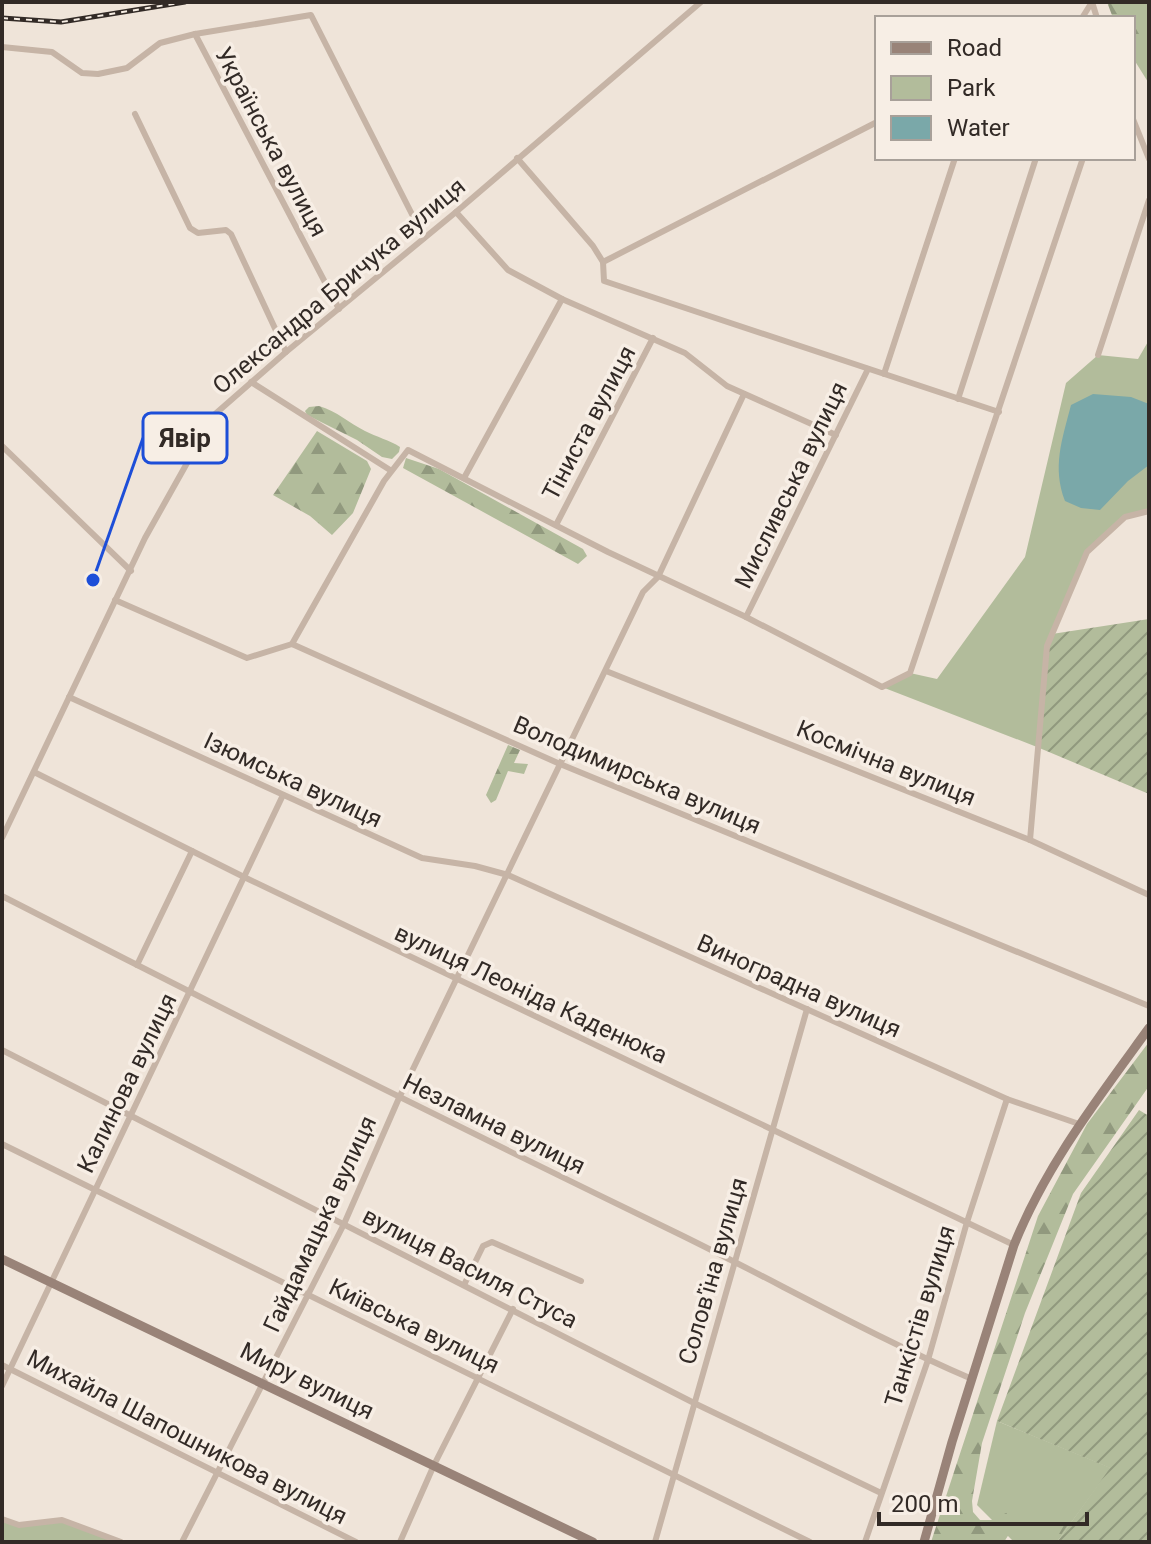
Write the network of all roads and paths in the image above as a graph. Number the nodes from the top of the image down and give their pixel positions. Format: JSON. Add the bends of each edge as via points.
{"nodes":[{"id":1,"x":701,"y":2,"type":"edge"},
{"id":2,"x":1083,"y":16,"type":"edge"},
{"id":3,"x":1096,"y":16,"type":"edge"},
{"id":4,"x":195,"y":34,"type":"junction"},
{"id":5,"x":2,"y":47,"type":"edge"},
{"id":6,"x":135,"y":114,"type":"dead end"},
{"id":7,"x":875,"y":123,"type":"edge"},
{"id":8,"x":1135,"y":124,"type":"edge"},
{"id":9,"x":517,"y":158,"type":"junction"},
{"id":10,"x":1149,"y":159,"type":"edge"},
{"id":11,"x":954,"y":160,"type":"edge"},
{"id":12,"x":1035,"y":160,"type":"edge"},
{"id":13,"x":1082,"y":160,"type":"edge"},
{"id":14,"x":1149,"y":200,"type":"edge"},
{"id":15,"x":456,"y":212,"type":"junction"},
{"id":16,"x":424,"y":238,"type":"junction"},
{"id":17,"x":603,"y":262,"type":"junction"},
{"id":18,"x":562,"y":299,"type":"junction"},
{"id":19,"x":339,"y":309,"type":"junction"},
{"id":20,"x":653,"y":338,"type":"junction"},
{"id":21,"x":286,"y":352,"type":"junction"},
{"id":22,"x":1098,"y":355,"type":"dead end"},
{"id":23,"x":868,"y":369,"type":"junction"},
{"id":24,"x":884,"y":374,"type":"junction"},
{"id":25,"x":251,"y":382,"type":"junction"},
{"id":26,"x":744,"y":394,"type":"junction"},
{"id":27,"x":958,"y":399,"type":"junction"},
{"id":28,"x":999,"y":412,"type":"junction"},
{"id":29,"x":836,"y":435,"type":"junction"},
{"id":30,"x":2,"y":446,"type":"edge"},
{"id":31,"x":390,"y":470,"type":"junction"},
{"id":32,"x":464,"y":478,"type":"junction"},
{"id":33,"x":1149,"y":511,"type":"edge"},
{"id":34,"x":556,"y":525,"type":"junction"},
{"id":35,"x":131,"y":571,"type":"junction"},
{"id":36,"x":658,"y":577,"type":"junction"},
{"id":37,"x":115,"y":600,"type":"junction"},
{"id":38,"x":746,"y":617,"type":"junction"},
{"id":39,"x":292,"y":644,"type":"junction"},
{"id":40,"x":606,"y":671,"type":"junction"},
{"id":41,"x":69,"y":697,"type":"junction"},
{"id":42,"x":560,"y":764,"type":"junction"},
{"id":43,"x":34,"y":772,"type":"junction"},
{"id":44,"x":283,"y":795,"type":"junction"},
{"id":45,"x":2,"y":838,"type":"edge"},
{"id":46,"x":1030,"y":840,"type":"junction"},
{"id":47,"x":192,"y":851,"type":"junction"},
{"id":48,"x":508,"y":875,"type":"junction"},
{"id":49,"x":244,"y":877,"type":"junction"},
{"id":50,"x":1149,"y":895,"type":"edge"},
{"id":51,"x":2,"y":896,"type":"edge"},
{"id":52,"x":137,"y":965,"type":"junction"},
{"id":53,"x":456,"y":979,"type":"junction"},
{"id":54,"x":191,"y":992,"type":"junction"},
{"id":55,"x":1149,"y":1006,"type":"edge"},
{"id":56,"x":807,"y":1009,"type":"junction"},
{"id":57,"x":1149,"y":1028,"type":"edge"},
{"id":58,"x":2,"y":1050,"type":"edge"},
{"id":59,"x":399,"y":1098,"type":"junction"},
{"id":60,"x":1007,"y":1099,"type":"junction"},
{"id":61,"x":131,"y":1117,"type":"junction"},
{"id":62,"x":1079,"y":1124,"type":"junction"},
{"id":63,"x":772,"y":1127,"type":"junction"},
{"id":64,"x":2,"y":1144,"type":"edge"},
{"id":65,"x":95,"y":1189,"type":"junction"},
{"id":66,"x":967,"y":1222,"type":"junction"},
{"id":67,"x":344,"y":1224,"type":"junction"},
{"id":68,"x":1014,"y":1245,"type":"junction"},
{"id":69,"x":2,"y":1259,"type":"edge"},
{"id":70,"x":734,"y":1261,"type":"junction"},
{"id":71,"x":581,"y":1281,"type":"dead end"},
{"id":72,"x":52,"y":1282,"type":"junction"},
{"id":73,"x":464,"y":1285,"type":"junction"},
{"id":74,"x":309,"y":1294,"type":"junction"},
{"id":75,"x":513,"y":1309,"type":"junction"},
{"id":76,"x":928,"y":1360,"type":"junction"},
{"id":77,"x":2,"y":1365,"type":"edge"},
{"id":78,"x":11,"y":1369,"type":"junction"},
{"id":79,"x":478,"y":1378,"type":"junction"},
{"id":80,"x":972,"y":1379,"type":"junction"},
{"id":81,"x":263,"y":1382,"type":"junction"},
{"id":82,"x":2,"y":1386,"type":"edge"},
{"id":83,"x":694,"y":1403,"type":"junction"},
{"id":84,"x":434,"y":1465,"type":"junction"},
{"id":85,"x":217,"y":1473,"type":"junction"},
{"id":86,"x":674,"y":1476,"type":"junction"},
{"id":87,"x":881,"y":1493,"type":"junction"},
{"id":88,"x":2,"y":1519,"type":"edge"},
{"id":89,"x":121,"y":1542,"type":"edge"},
{"id":90,"x":182,"y":1542,"type":"edge"},
{"id":91,"x":356,"y":1542,"type":"edge"},
{"id":92,"x":400,"y":1542,"type":"edge"},
{"id":93,"x":593,"y":1542,"type":"edge"},
{"id":94,"x":655,"y":1542,"type":"edge"},
{"id":95,"x":810,"y":1542,"type":"edge"},
{"id":96,"x":865,"y":1542,"type":"edge"},
{"id":97,"x":924,"y":1542,"type":"edge"}],
"edges":[{"from":1,"to":9,"type":"street","name":"Олександра Бричука вулиця"},
{"from":2,"to":3,"type":"street","via":[[1092,2]]},
{"from":4,"to":5,"type":"street","via":[[160,43],[127,68],[98,74],[82,73],[52,52]]},
{"from":4,"to":16,"type":"street","via":[[311,15]]},
{"from":4,"to":19,"type":"street","name":"Українська вулиця"},
{"from":6,"to":21,"type":"street","via":[[190,228],[231,234]]},
{"from":7,"to":17,"type":"street"},
{"from":8,"to":10,"type":"street"},
{"from":9,"to":15,"type":"street","name":"Олександра Бричука вулиця"},
{"from":9,"to":17,"type":"street"},
{"from":11,"to":24,"type":"street"},
{"from":12,"to":27,"type":"street"},
{"from":13,"to":28,"type":"street"},
{"from":14,"to":22,"type":"street"},
{"from":15,"to":16,"type":"street","name":"Олександра Бричука вулиця"},
{"from":15,"to":18,"type":"street","via":[[508,270]]},
{"from":16,"to":19,"type":"street","name":"Олександра Бричука вулиця"},
{"from":17,"to":23,"type":"street","via":[[604,281]]},
{"from":18,"to":20,"type":"street"},
{"from":18,"to":32,"type":"street"},
{"from":19,"to":21,"type":"street","name":"Олександра Бричука вулиця"},
{"from":20,"to":26,"type":"street"},
{"from":20,"to":34,"type":"street","name":"Тіниста вулиця"},
{"from":21,"to":25,"type":"street","name":"Олександра Бричука вулиця"},
{"from":23,"to":24,"type":"street"},
{"from":23,"to":29,"type":"street","name":"Мисливська вулиця"},
{"from":24,"to":27,"type":"street"},
{"from":25,"to":31,"type":"street"},
{"from":25,"to":35,"type":"street","name":"Олександра Бричука вулиця","via":[[214,415]]},
{"from":26,"to":29,"type":"street"},
{"from":26,"to":36,"type":"street","name":"Гайдамацька вулиця"},
{"from":27,"to":28,"type":"street"},
{"from":28,"to":38,"type":"street","via":[[910,673],[882,687]]},
{"from":29,"to":38,"type":"street","name":"Мисливська вулиця"},
{"from":30,"to":35,"type":"street"},
{"from":31,"to":32,"type":"street","via":[[408,450]]},
{"from":31,"to":39,"type":"street"},
{"from":32,"to":34,"type":"street"},
{"from":33,"to":46,"type":"street","via":[[1125,517],[1087,552],[1047,646]]},
{"from":34,"to":36,"type":"street"},
{"from":35,"to":37,"type":"street","name":"Олександра Бричука вулиця"},
{"from":36,"to":38,"type":"street"},
{"from":36,"to":40,"type":"street","name":"Гайдамацька вулиця","via":[[643,592]]},
{"from":37,"to":39,"type":"street","via":[[247,658]]},
{"from":37,"to":41,"type":"street","name":"Олександра Бричука вулиця"},
{"from":39,"to":42,"type":"street","name":"Володимирська вулиця"},
{"from":40,"to":42,"type":"street","name":"Гайдамацька вулиця"},
{"from":40,"to":46,"type":"street","name":"Космічна вулиця"},
{"from":41,"to":43,"type":"street","name":"Олександра Бричука вулиця"},
{"from":41,"to":44,"type":"street","name":"Ізюмська вулиця"},
{"from":42,"to":48,"type":"street","name":"Гайдамацька вулиця"},
{"from":42,"to":55,"type":"street","name":"Володимирська вулиця"},
{"from":43,"to":45,"type":"street","name":"Олександра Бричука вулиця"},
{"from":43,"to":47,"type":"street","name":"вулиця Леоніда Каденюка"},
{"from":44,"to":48,"type":"street","name":"Ізюмська вулиця","via":[[430,862]]},
{"from":44,"to":49,"type":"street","name":"Калинова вулиця"},
{"from":46,"to":50,"type":"street","name":"Космічна вулиця"},
{"from":47,"to":49,"type":"street","name":"вулиця Леоніда Каденюка"},
{"from":47,"to":52,"type":"street"},
{"from":48,"to":53,"type":"street","name":"Гайдамацька вулиця"},
{"from":48,"to":56,"type":"street","name":"Виноградна вулиця"},
{"from":49,"to":53,"type":"street","name":"вулиця Леоніда Каденюка"},
{"from":49,"to":54,"type":"street","name":"Калинова вулиця"},
{"from":51,"to":52,"type":"street","name":"Незламна вулиця"},
{"from":52,"to":54,"type":"street","name":"Незламна вулиця"},
{"from":53,"to":59,"type":"street","name":"Гайдамацька вулиця"},
{"from":53,"to":63,"type":"street","name":"вулиця Леоніда Каденюка"},
{"from":54,"to":59,"type":"street","name":"Незламна вулиця"},
{"from":54,"to":61,"type":"street","name":"Калинова вулиця"},
{"from":56,"to":60,"type":"street","name":"Виноградна вулиця"},
{"from":56,"to":63,"type":"street","name":"Солов'їна вулиця"},
{"from":57,"to":62,"type":"main road"},
{"from":58,"to":61,"type":"street","name":"вулиця Василя Стуса"},
{"from":59,"to":67,"type":"street","name":"Гайдамацька вулиця"},
{"from":59,"to":70,"type":"street","name":"Незламна вулиця"},
{"from":60,"to":62,"type":"street","name":"Виноградна вулиця"},
{"from":60,"to":66,"type":"street","name":"Танкістів вулиця"},
{"from":61,"to":65,"type":"street","name":"Калинова вулиця"},
{"from":61,"to":67,"type":"street","name":"вулиця Василя Стуса"},
{"from":62,"to":68,"type":"main road"},
{"from":63,"to":66,"type":"street","name":"вулиця Леоніда Каденюка"},
{"from":63,"to":70,"type":"street","name":"Солов'їна вулиця"},
{"from":64,"to":65,"type":"street","name":"Київська вулиця"},
{"from":65,"to":72,"type":"street","name":"Калинова вулиця"},
{"from":65,"to":74,"type":"street","name":"Київська вулиця"},
{"from":66,"to":68,"type":"street","name":"вулиця Леоніда Каденюка"},
{"from":66,"to":76,"type":"street","name":"Танкістів вулиця"},
{"from":67,"to":73,"type":"street","name":"вулиця Василя Стуса"},
{"from":67,"to":74,"type":"street","name":"Гайдамацька вулиця"},
{"from":68,"to":80,"type":"main road"},
{"from":69,"to":72,"type":"main road","name":"Миру вулиця"},
{"from":70,"to":76,"type":"street","name":"Незламна вулиця"},
{"from":70,"to":83,"type":"street","name":"Солов'їна вулиця"},
{"from":71,"to":73,"type":"street","via":[[492,1242],[483,1246]]},
{"from":72,"to":78,"type":"street","name":"Калинова вулиця"},
{"from":72,"to":81,"type":"main road","name":"Миру вулиця"},
{"from":73,"to":75,"type":"street","name":"вулиця Василя Стуса"},
{"from":74,"to":79,"type":"street","name":"Київська вулиця"},
{"from":74,"to":81,"type":"street","name":"Гайдамацька вулиця"},
{"from":75,"to":79,"type":"street"},
{"from":75,"to":83,"type":"street","name":"вулиця Василя Стуса"},
{"from":76,"to":80,"type":"street","name":"Незламна вулиця"},
{"from":76,"to":87,"type":"street","name":"Танкістів вулиця"},
{"from":77,"to":78,"type":"street","name":"Михайла Шапошникова вулиця"},
{"from":78,"to":82,"type":"street","name":"Калинова вулиця"},
{"from":78,"to":85,"type":"street","name":"Михайла Шапошникова вулиця"},
{"from":79,"to":84,"type":"street"},
{"from":79,"to":86,"type":"street","name":"Київська вулиця"},
{"from":80,"to":97,"type":"main road"},
{"from":81,"to":84,"type":"main road","name":"Миру вулиця"},
{"from":81,"to":85,"type":"street","name":"Гайдамацька вулиця"},
{"from":83,"to":86,"type":"street","name":"Солов'їна вулиця"},
{"from":83,"to":87,"type":"street","name":"вулиця Василя Стуса"},
{"from":84,"to":92,"type":"street"},
{"from":84,"to":93,"type":"main road","name":"Миру вулиця"},
{"from":85,"to":90,"type":"street","name":"Гайдамацька вулиця"},
{"from":85,"to":91,"type":"street","name":"Михайла Шапошникова вулиця"},
{"from":86,"to":94,"type":"street","name":"Солов'їна вулиця"},
{"from":86,"to":95,"type":"street","name":"Київська вулиця"},
{"from":87,"to":96,"type":"street","name":"Танкістів вулиця"},
{"from":88,"to":89,"type":"street","via":[[19,1525],[62,1520]]}]}
